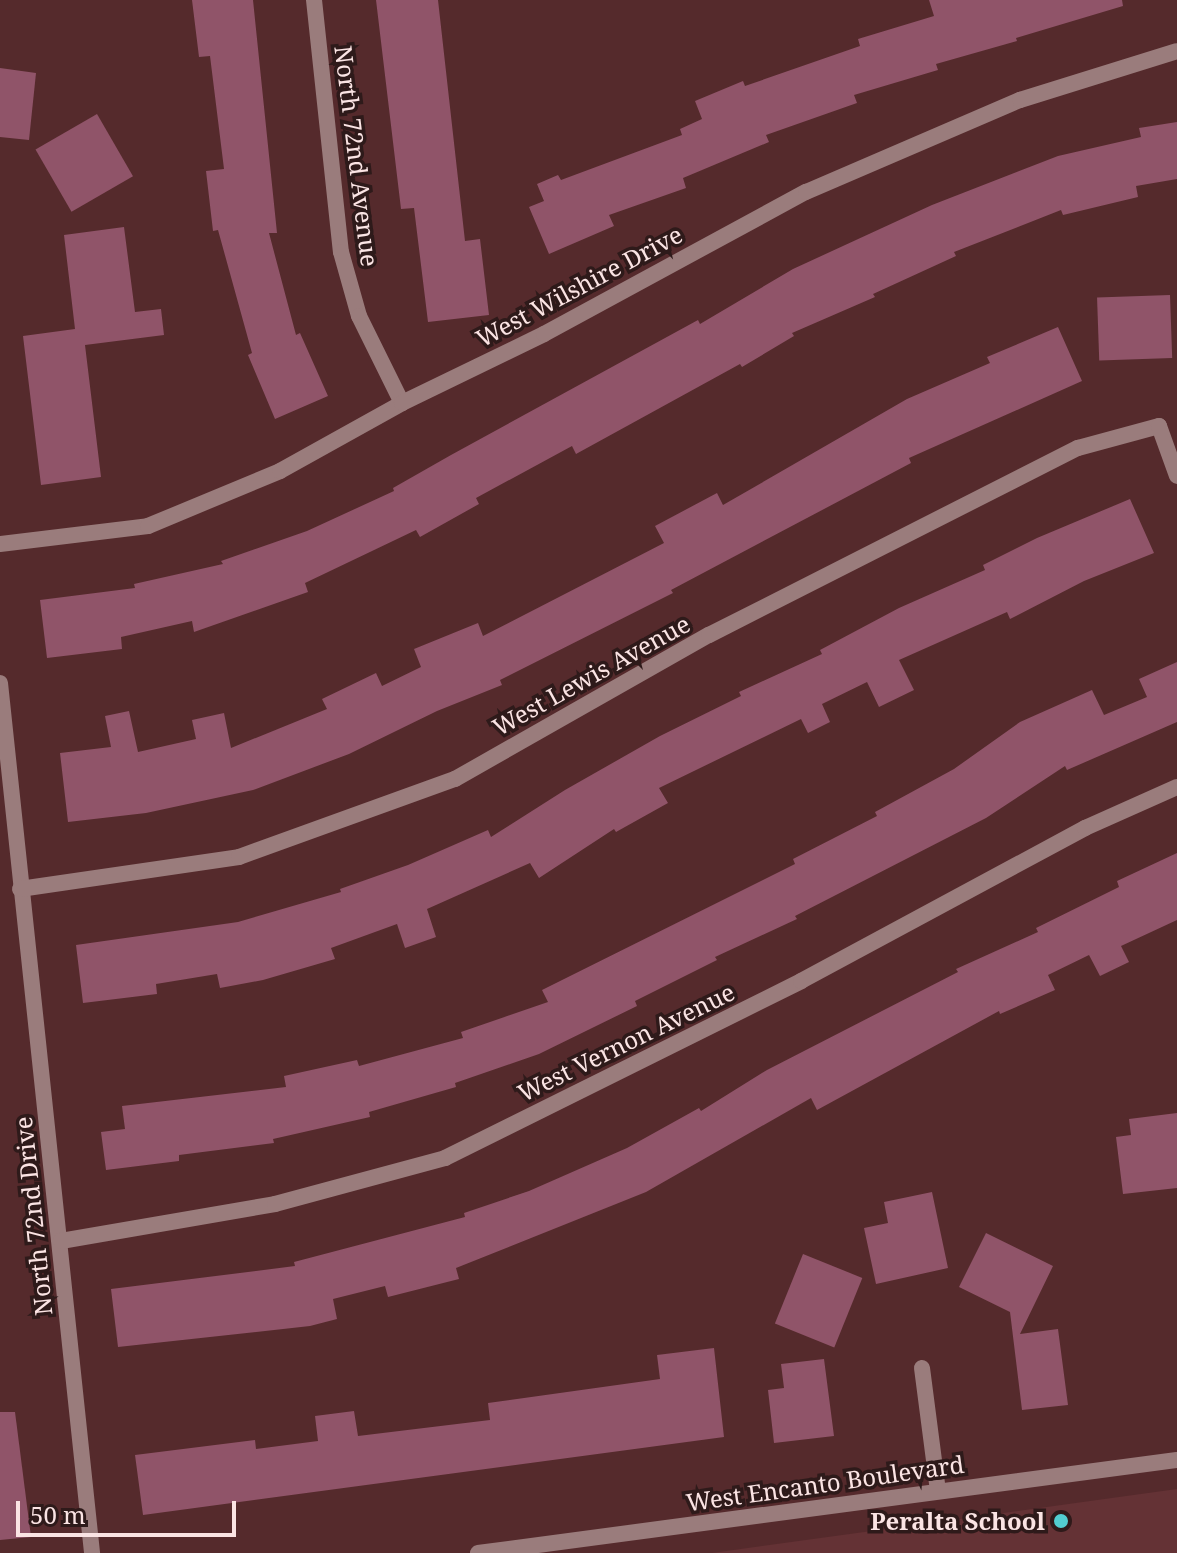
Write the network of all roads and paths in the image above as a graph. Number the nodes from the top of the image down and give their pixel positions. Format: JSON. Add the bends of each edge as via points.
{"nodes":[{"id":1,"x":314,"y":0,"type":"edge"},
{"id":2,"x":1177,"y":51,"type":"edge"},
{"id":3,"x":402,"y":403,"type":"junction"},
{"id":4,"x":1177,"y":476,"type":"edge"},
{"id":5,"x":0,"y":544,"type":"edge"},
{"id":6,"x":0,"y":683,"type":"edge"},
{"id":7,"x":1177,"y":787,"type":"edge"},
{"id":8,"x":20,"y":889,"type":"junction"},
{"id":9,"x":61,"y":1241,"type":"junction"},
{"id":10,"x":922,"y":1368,"type":"dead end"},
{"id":11,"x":1177,"y":1460,"type":"edge"},
{"id":12,"x":938,"y":1491,"type":"junction"},
{"id":13,"x":92,"y":1553,"type":"edge"},
{"id":14,"x":478,"y":1553,"type":"edge"}],
"edges":[{"from":1,"to":3,"type":"street","name":"North 72nd Avenue","via":[[341,252],[359,316]]},
{"from":2,"to":3,"type":"street","name":"West Wilshire Drive","via":[[1020,100],[806,192],[544,334]]},
{"from":3,"to":5,"type":"street","name":"West Wilshire Drive","via":[[280,471],[148,526]]},
{"from":4,"to":8,"type":"street","name":"West Lewis Avenue","via":[[1159,426],[1078,448],[709,635],[455,779],[239,857]]},
{"from":6,"to":8,"type":"street","name":"North 72nd Drive"},
{"from":7,"to":9,"type":"street","name":"West Vernon Avenue","via":[[1085,828],[801,981],[445,1158],[275,1204]]},
{"from":8,"to":9,"type":"street","name":"North 72nd Drive"},
{"from":9,"to":13,"type":"street","name":"North 72nd Drive"},
{"from":10,"to":12,"type":"street"},
{"from":11,"to":12,"type":"street","name":"West Encanto Boulevard"},
{"from":12,"to":14,"type":"street","name":"West Encanto Boulevard"}]}
